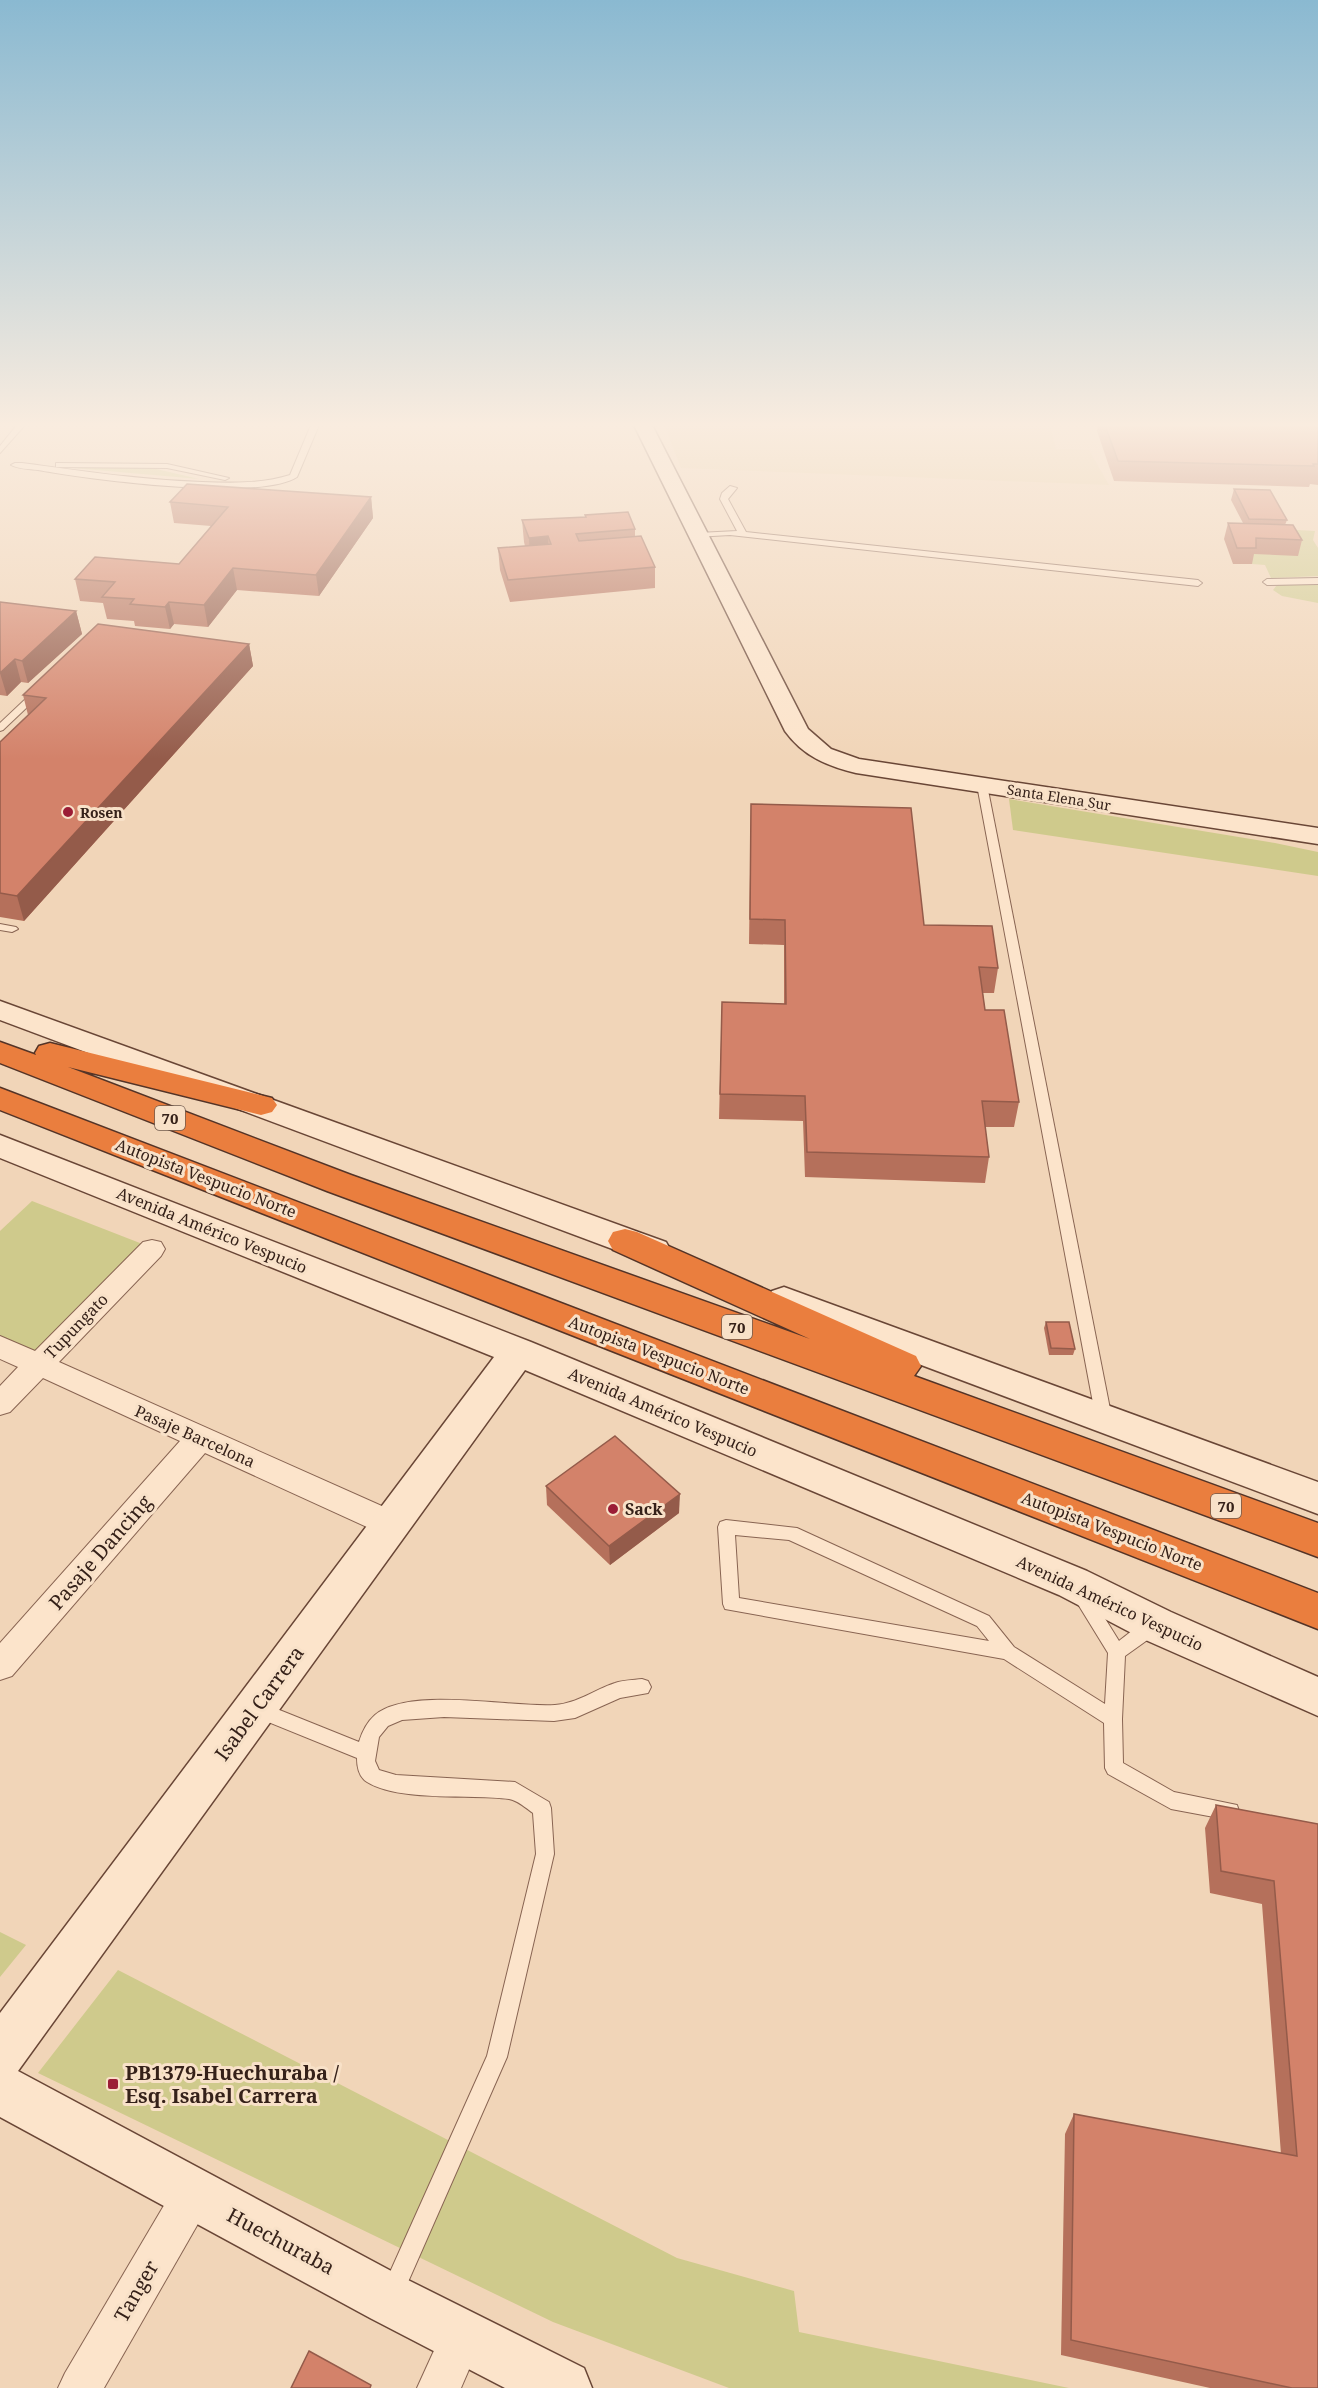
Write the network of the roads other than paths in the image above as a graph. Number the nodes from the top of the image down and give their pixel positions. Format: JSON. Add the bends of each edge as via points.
{"nodes":[{"id":1,"x":699,"y":536,"type":"edge"},
{"id":2,"x":757,"y":536,"type":"edge"},
{"id":3,"x":1318,"y":581,"type":"edge"},
{"id":4,"x":1267,"y":582,"type":"dead end"},
{"id":5,"x":1198,"y":583,"type":"dead end"},
{"id":6,"x":43,"y":687,"type":"edge"},
{"id":7,"x":0,"y":728,"type":"edge"},
{"id":8,"x":982,"y":785,"type":"junction"},
{"id":9,"x":1316,"y":836,"type":"edge"},
{"id":10,"x":0,"y":1010,"type":"edge"},
{"id":11,"x":0,"y":1040,"type":"edge"},
{"id":12,"x":0,"y":1052,"type":"edge"},
{"id":13,"x":0,"y":1098,"type":"edge"},
{"id":14,"x":261,"y":1105,"type":"junction"},
{"id":15,"x":0,"y":1146,"type":"edge"},
{"id":16,"x":625,"y":1241,"type":"junction"},
{"id":17,"x":152,"y":1249,"type":"dead end"},
{"id":18,"x":0,"y":1347,"type":"edge"},
{"id":19,"x":518,"y":1352,"type":"junction"},
{"id":20,"x":39,"y":1364,"type":"junction"},
{"id":21,"x":0,"y":1404,"type":"edge"},
{"id":22,"x":1104,"y":1420,"type":"junction"},
{"id":23,"x":200,"y":1438,"type":"junction"},
{"id":24,"x":1134,"y":1471,"type":"junction"},
{"id":25,"x":1318,"y":1498,"type":"edge"},
{"id":26,"x":391,"y":1524,"type":"junction"},
{"id":27,"x":1318,"y":1540,"type":"edge"},
{"id":28,"x":1073,"y":1583,"type":"junction"},
{"id":29,"x":1318,"y":1611,"type":"edge"},
{"id":30,"x":1156,"y":1625,"type":"junction"},
{"id":31,"x":1008,"y":1652,"type":"junction"},
{"id":32,"x":1117,"y":1652,"type":"junction"},
{"id":33,"x":0,"y":1666,"type":"edge"},
{"id":34,"x":642,"y":1687,"type":"dead end"},
{"id":35,"x":1318,"y":1697,"type":"edge"},
{"id":36,"x":255,"y":1708,"type":"junction"},
{"id":37,"x":1113,"y":1719,"type":"junction"},
{"id":38,"x":365,"y":1753,"type":"junction"},
{"id":39,"x":1250,"y":1815,"type":"edge"},
{"id":40,"x":0,"y":2054,"type":"edge"},
{"id":41,"x":0,"y":2089,"type":"edge"},
{"id":42,"x":193,"y":2193,"type":"junction"},
{"id":43,"x":389,"y":2299,"type":"junction"},
{"id":44,"x":462,"y":2337,"type":"junction"},
{"id":45,"x":80,"y":2388,"type":"edge"},
{"id":46,"x":439,"y":2388,"type":"edge"},
{"id":47,"x":564,"y":2388,"type":"edge"}],
"edges":[{"from":1,"to":8,"type":"street","name":"Santa Elena Sur","via":[[797,731],[810,747],[856,766]]},
{"from":2,"to":5,"type":"lane"},
{"from":3,"to":4,"type":"lane"},
{"from":6,"to":7,"type":"lane"},
{"from":8,"to":9,"type":"street","name":"Santa Elena Sur"},
{"from":8,"to":22,"type":"lane"},
{"from":10,"to":14,"type":"street"},
{"from":11,"to":14,"type":"highway"},
{"from":12,"to":24,"type":"highway","number":"70","via":[[339,1183]]},
{"from":13,"to":29,"type":"highway","name":"Autopista Vespucio Norte"},
{"from":14,"to":16,"type":"street"},
{"from":15,"to":19,"type":"street","name":"Avenida Américo Vespucio"},
{"from":16,"to":22,"type":"street"},
{"from":16,"to":24,"type":"highway"},
{"from":17,"to":20,"type":"street","name":"Tupungato"},
{"from":18,"to":20,"type":"street","name":"Pasaje Barcelona"},
{"from":19,"to":26,"type":"street","name":"Isabel Carrera"},
{"from":19,"to":28,"type":"street","name":"Avenida Américo Vespucio"},
{"from":20,"to":21,"type":"street","name":"Tupungato"},
{"from":20,"to":23,"type":"street","name":"Pasaje Barcelona"},
{"from":22,"to":25,"type":"street"},
{"from":23,"to":26,"type":"street","name":"Pasaje Barcelona"},
{"from":23,"to":33,"type":"street","name":"Pasaje Dancing"},
{"from":24,"to":27,"type":"highway","number":"70"},
{"from":26,"to":36,"type":"street","name":"Isabel Carrera"},
{"from":28,"to":30,"type":"street","name":"Avenida Américo Vespucio"},
{"from":28,"to":32,"type":"lane"},
{"from":30,"to":32,"type":"lane"},
{"from":30,"to":35,"type":"street","name":"Avenida Américo Vespucio"},
{"from":31,"to":31,"type":"lane","via":[[731,1604],[726,1527],[791,1533],[983,1621]]},
{"from":31,"to":37,"type":"lane"},
{"from":32,"to":37,"type":"lane"},
{"from":34,"to":38,"type":"lane","via":[[618,1690],[575,1710],[554,1713],[424,1709],[388,1716],[373,1729]]},
{"from":36,"to":38,"type":"lane"},
{"from":36,"to":40,"type":"street","name":"Isabel Carrera"},
{"from":37,"to":39,"type":"lane","via":[[1114,1768],[1171,1800]]},
{"from":38,"to":43,"type":"lane","via":[[366,1768],[374,1776],[396,1784],[515,1791],[542,1809],[544,1854],[497,2057]]},
{"from":41,"to":42,"type":"street","name":"Huechuraba"},
{"from":42,"to":43,"type":"street","name":"Huechuraba"},
{"from":42,"to":45,"type":"street","name":"Tanger"},
{"from":43,"to":44,"type":"street","name":"Huechuraba"},
{"from":44,"to":46,"type":"street"},
{"from":44,"to":47,"type":"street","name":"Huechuraba"}]}
